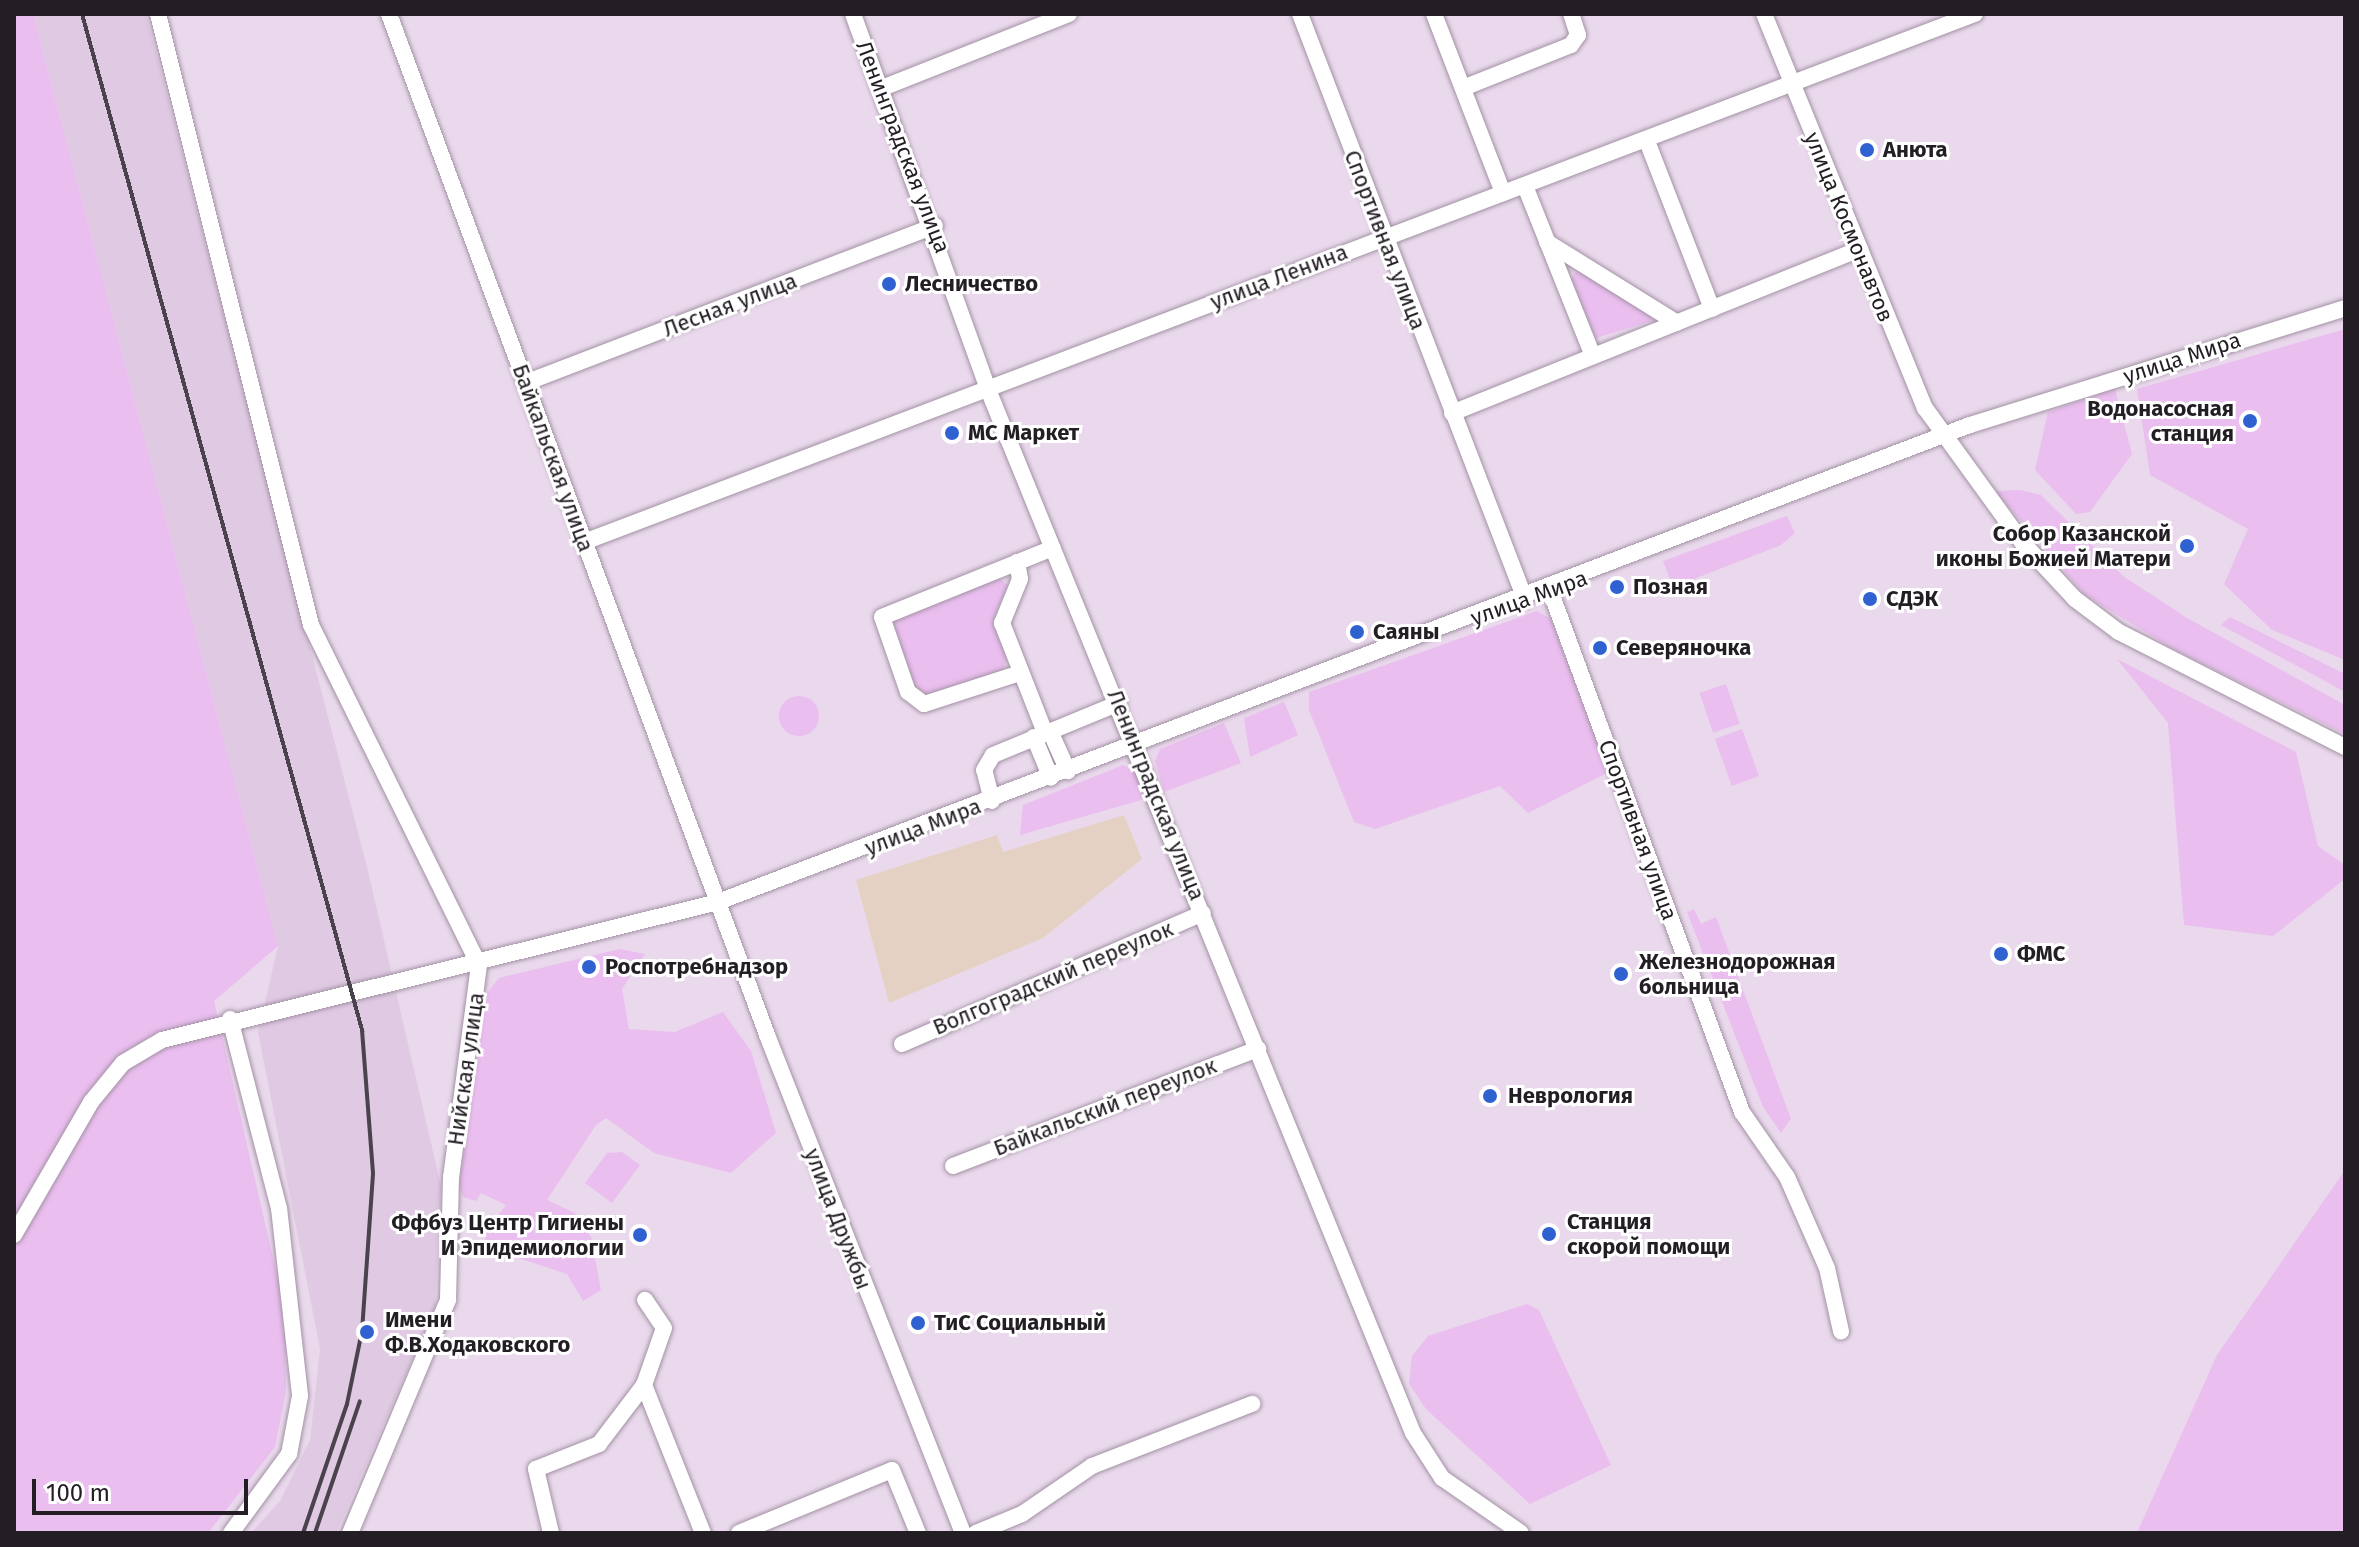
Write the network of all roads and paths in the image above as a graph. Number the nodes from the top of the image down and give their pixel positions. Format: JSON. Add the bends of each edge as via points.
{"nodes":[{"id":1,"x":158,"y":14,"type":"edge"},
{"id":2,"x":389,"y":14,"type":"edge"},
{"id":3,"x":853,"y":14,"type":"edge"},
{"id":4,"x":1069,"y":14,"type":"edge"},
{"id":5,"x":1300,"y":14,"type":"edge"},
{"id":6,"x":1434,"y":14,"type":"edge"},
{"id":7,"x":1571,"y":14,"type":"edge"},
{"id":8,"x":1764,"y":14,"type":"edge"},
{"id":9,"x":1975,"y":14,"type":"edge"},
{"id":10,"x":1792,"y":85,"type":"junction"},
{"id":11,"x":882,"y":88,"type":"junction"},
{"id":12,"x":1463,"y":88,"type":"junction"},
{"id":13,"x":1647,"y":141,"type":"junction"},
{"id":14,"x":1525,"y":186,"type":"junction"},
{"id":15,"x":1503,"y":193,"type":"junction"},
{"id":16,"x":935,"y":226,"type":"junction"},
{"id":17,"x":1383,"y":237,"type":"junction"},
{"id":18,"x":1547,"y":242,"type":"junction"},
{"id":19,"x":1860,"y":249,"type":"junction"},
{"id":20,"x":2345,"y":308,"type":"edge"},
{"id":21,"x":1712,"y":309,"type":"junction"},
{"id":22,"x":1677,"y":323,"type":"junction"},
{"id":23,"x":1593,"y":356,"type":"junction"},
{"id":24,"x":525,"y":383,"type":"junction"},
{"id":25,"x":989,"y":392,"type":"junction"},
{"id":26,"x":1452,"y":413,"type":"junction"},
{"id":27,"x":1940,"y":437,"type":"junction"},
{"id":28,"x":584,"y":542,"type":"junction"},
{"id":29,"x":1053,"y":548,"type":"junction"},
{"id":30,"x":1017,"y":562,"type":"junction"},
{"id":31,"x":1550,"y":590,"type":"junction"},
{"id":32,"x":1525,"y":599,"type":"junction"},
{"id":33,"x":1020,"y":673,"type":"junction"},
{"id":34,"x":1119,"y":703,"type":"junction"},
{"id":35,"x":1043,"y":734,"type":"junction"},
{"id":36,"x":1136,"y":745,"type":"junction"},
{"id":37,"x":2345,"y":747,"type":"edge"},
{"id":38,"x":1068,"y":771,"type":"junction"},
{"id":39,"x":1051,"y":778,"type":"junction"},
{"id":40,"x":992,"y":801,"type":"junction"},
{"id":41,"x":718,"y":902,"type":"junction"},
{"id":42,"x":1203,"y":913,"type":"junction"},
{"id":43,"x":479,"y":965,"type":"junction"},
{"id":44,"x":230,"y":1019,"type":"junction"},
{"id":45,"x":902,"y":1044,"type":"dead end"},
{"id":46,"x":1258,"y":1049,"type":"junction"},
{"id":47,"x":953,"y":1166,"type":"dead end"},
{"id":48,"x":14,"y":1235,"type":"edge"},
{"id":49,"x":645,"y":1300,"type":"dead end"},
{"id":50,"x":1841,"y":1331,"type":"dead end"},
{"id":51,"x":644,"y":1385,"type":"junction"},
{"id":52,"x":1252,"y":1404,"type":"dead end"},
{"id":53,"x":231,"y":1533,"type":"edge"},
{"id":54,"x":350,"y":1533,"type":"edge"},
{"id":55,"x":551,"y":1533,"type":"edge"},
{"id":56,"x":703,"y":1533,"type":"edge"},
{"id":57,"x":739,"y":1533,"type":"edge"},
{"id":58,"x":918,"y":1533,"type":"edge"},
{"id":59,"x":963,"y":1533,"type":"edge"},
{"id":60,"x":976,"y":1533,"type":"edge"},
{"id":61,"x":1521,"y":1533,"type":"edge"}],
"edges":[{"from":1,"to":43,"type":"street","name":"Нийская улица","via":[[311,625]]},
{"from":2,"to":24,"type":"street","name":"Байкальская улица"},
{"from":3,"to":11,"type":"street","name":"Ленинградская улица"},
{"from":4,"to":11,"type":"street"},
{"from":5,"to":17,"type":"street","name":"Спортивная улица"},
{"from":6,"to":12,"type":"street"},
{"from":7,"to":12,"type":"street","via":[[1578,35],[1571,45]]},
{"from":8,"to":10,"type":"street","name":"улица Космонавтов"},
{"from":9,"to":10,"type":"street","name":"улица Ленина"},
{"from":10,"to":13,"type":"street","name":"улица Ленина"},
{"from":10,"to":19,"type":"street","name":"улица Космонавтов"},
{"from":11,"to":16,"type":"street","name":"Ленинградская улица"},
{"from":12,"to":15,"type":"street"},
{"from":13,"to":14,"type":"street","name":"улица Ленина"},
{"from":13,"to":21,"type":"street"},
{"from":14,"to":15,"type":"street","name":"улица Ленина"},
{"from":14,"to":18,"type":"street"},
{"from":15,"to":17,"type":"street","name":"улица Ленина"},
{"from":16,"to":24,"type":"street","name":"Лесная улица"},
{"from":16,"to":25,"type":"street","name":"Ленинградская улица"},
{"from":17,"to":25,"type":"street","name":"улица Ленина"},
{"from":17,"to":26,"type":"street","name":"Спортивная улица"},
{"from":18,"to":22,"type":"street"},
{"from":18,"to":23,"type":"street"},
{"from":19,"to":21,"type":"street"},
{"from":19,"to":27,"type":"street","name":"улица Космонавтов"},
{"from":20,"to":27,"type":"street","name":"улица Мира"},
{"from":21,"to":22,"type":"street"},
{"from":22,"to":23,"type":"street"},
{"from":23,"to":26,"type":"street"},
{"from":24,"to":28,"type":"street","name":"Байкальская улица"},
{"from":25,"to":28,"type":"street","name":"улица Ленина"},
{"from":25,"to":29,"type":"street","name":"Ленинградская улица"},
{"from":26,"to":32,"type":"street","name":"Спортивная улица"},
{"from":27,"to":31,"type":"street","name":"улица Мира"},
{"from":27,"to":37,"type":"street","name":"улица Космонавтов","via":[[2038,561],[2096,617]]},
{"from":28,"to":41,"type":"street","name":"Байкальская улица"},
{"from":29,"to":30,"type":"street"},
{"from":29,"to":34,"type":"street","name":"Ленинградская улица"},
{"from":30,"to":33,"type":"street","via":[[1020,579],[1002,623]]},
{"from":30,"to":33,"type":"street","via":[[891,608],[882,621],[908,692],[924,704]]},
{"from":31,"to":32,"type":"street","name":"улица Мира"},
{"from":31,"to":50,"type":"street","name":"Спортивная улица","via":[[1742,1112],[1787,1177],[1827,1268]]},
{"from":32,"to":36,"type":"street","name":"улица Мира"},
{"from":33,"to":35,"type":"street"},
{"from":34,"to":35,"type":"street"},
{"from":34,"to":36,"type":"street","name":"Ленинградская улица"},
{"from":35,"to":38,"type":"street"},
{"from":35,"to":39,"type":"street"},
{"from":35,"to":40,"type":"street","via":[[986,764]]},
{"from":36,"to":38,"type":"street","name":"улица Мира"},
{"from":36,"to":42,"type":"street","name":"Ленинградская улица"},
{"from":38,"to":39,"type":"street","name":"улица Мира"},
{"from":39,"to":40,"type":"street","name":"улица Мира"},
{"from":40,"to":41,"type":"street","name":"улица Мира"},
{"from":41,"to":43,"type":"street","name":"улица Мира"},
{"from":41,"to":59,"type":"street","name":"улица Дружбы"},
{"from":42,"to":45,"type":"street","name":"Волгоградский переулок"},
{"from":42,"to":46,"type":"street","name":"Ленинградская улица"},
{"from":43,"to":44,"type":"street","name":"улица Мира"},
{"from":43,"to":54,"type":"street","name":"Нийская улица","via":[[451,1177],[448,1300]]},
{"from":44,"to":48,"type":"street","name":"улица Мира","via":[[162,1040],[123,1063]]},
{"from":44,"to":53,"type":"street","via":[[279,1208],[300,1396],[289,1454]]},
{"from":46,"to":47,"type":"street","name":"Байкальский переулок"},
{"from":46,"to":61,"type":"street","name":"Ленинградская улица","via":[[1413,1433],[1442,1478]]},
{"from":49,"to":51,"type":"street","via":[[664,1328]]},
{"from":51,"to":55,"type":"street","via":[[599,1444],[539,1465]]},
{"from":51,"to":56,"type":"street"},
{"from":52,"to":60,"type":"street","via":[[1092,1466],[1022,1514]]},
{"from":57,"to":58,"type":"street","via":[[892,1470]]}]}
